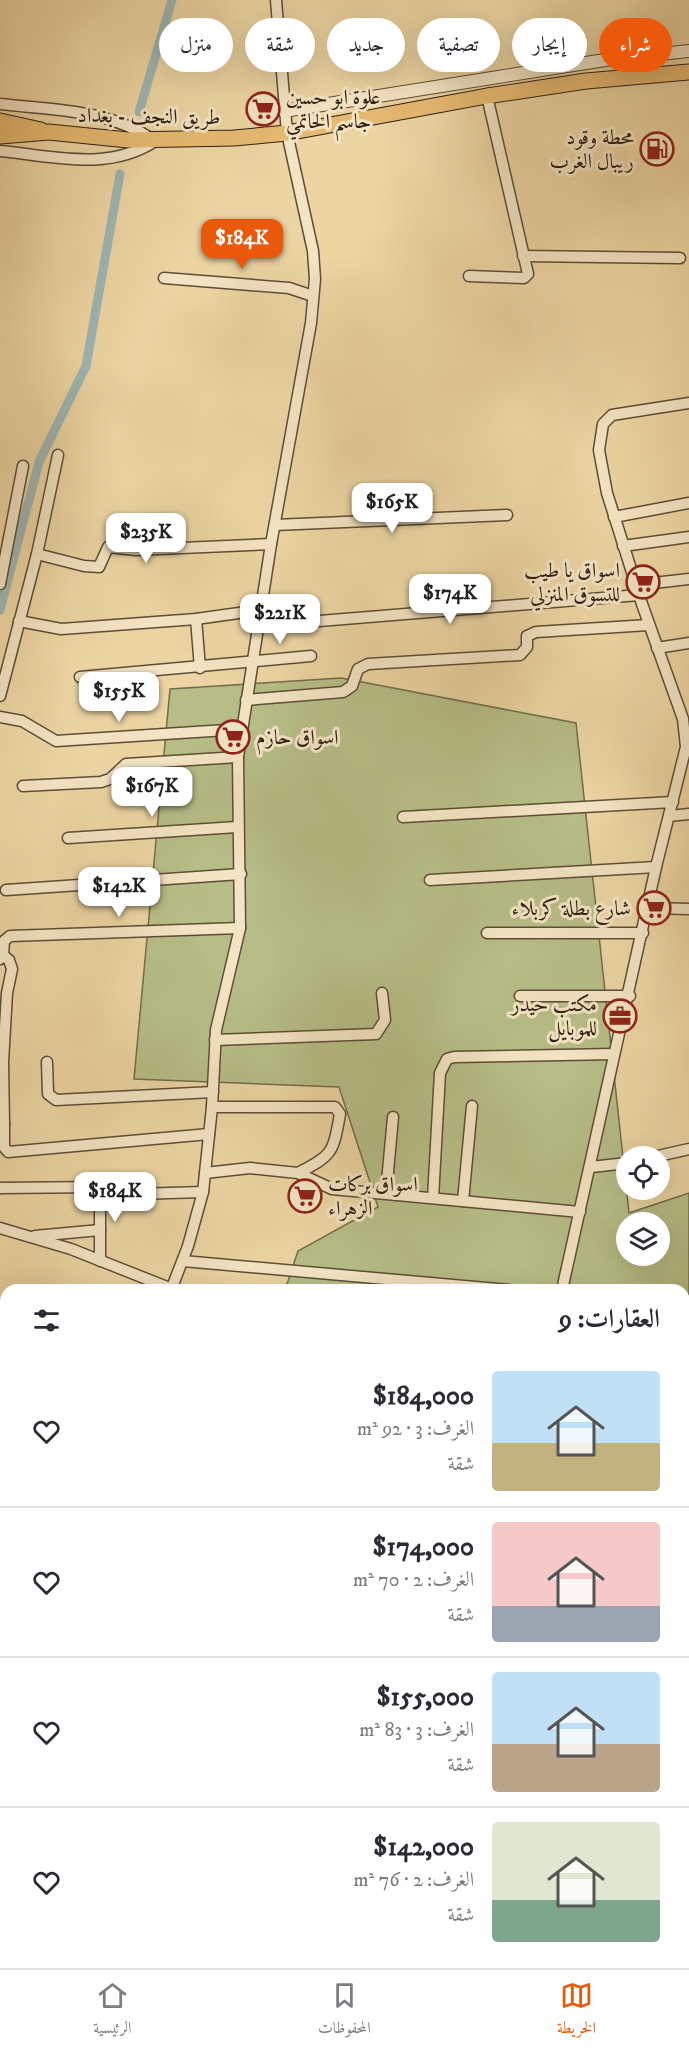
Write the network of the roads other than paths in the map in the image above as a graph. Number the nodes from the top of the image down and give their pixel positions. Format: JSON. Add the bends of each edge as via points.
{"nodes":[{"id":1,"x":276,"y":0,"type":"edge"},
{"id":2,"x":689,"y":51,"type":"edge"},
{"id":3,"x":689,"y":72,"type":"edge"},
{"id":4,"x":487,"y":96,"type":"junction"},
{"id":5,"x":0,"y":104,"type":"edge"},
{"id":6,"x":284,"y":111,"type":"junction"},
{"id":7,"x":0,"y":121,"type":"edge"},
{"id":8,"x":49,"y":132,"type":"junction"},
{"id":9,"x":287,"y":133,"type":"junction"},
{"id":10,"x":0,"y":135,"type":"edge"},
{"id":11,"x":154,"y":141,"type":"junction"},
{"id":12,"x":0,"y":151,"type":"edge"},
{"id":13,"x":523,"y":256,"type":"junction"},
{"id":14,"x":680,"y":258,"type":"dead end"},
{"id":15,"x":469,"y":276,"type":"dead end"},
{"id":16,"x":165,"y":278,"type":"dead end"},
{"id":17,"x":313,"y":296,"type":"junction"},
{"id":18,"x":689,"y":403,"type":"edge"},
{"id":19,"x":58,"y":455,"type":"dead end"},
{"id":20,"x":23,"y":466,"type":"dead end"},
{"id":21,"x":689,"y":503,"type":"edge"},
{"id":22,"x":507,"y":515,"type":"dead end"},
{"id":23,"x":614,"y":517,"type":"junction"},
{"id":24,"x":274,"y":525,"type":"junction"},
{"id":25,"x":689,"y":537,"type":"edge"},
{"id":26,"x":271,"y":544,"type":"junction"},
{"id":27,"x":623,"y":546,"type":"junction"},
{"id":28,"x":37,"y":554,"type":"junction"},
{"id":29,"x":689,"y":579,"type":"edge"},
{"id":30,"x":0,"y":584,"type":"edge"},
{"id":31,"x":637,"y":590,"type":"junction"},
{"id":32,"x":261,"y":610,"type":"junction"},
{"id":33,"x":196,"y":619,"type":"junction"},
{"id":34,"x":20,"y":621,"type":"junction"},
{"id":35,"x":649,"y":625,"type":"junction"},
{"id":36,"x":258,"y":626,"type":"junction"},
{"id":37,"x":689,"y":643,"type":"edge"},
{"id":38,"x":657,"y":648,"type":"junction"},
{"id":39,"x":311,"y":656,"type":"dead end"},
{"id":40,"x":252,"y":663,"type":"junction"},
{"id":41,"x":200,"y":668,"type":"junction"},
{"id":42,"x":80,"y":677,"type":"dead end"},
{"id":43,"x":0,"y":696,"type":"edge"},
{"id":44,"x":246,"y":700,"type":"junction"},
{"id":45,"x":685,"y":712,"type":"edge"},
{"id":46,"x":0,"y":717,"type":"edge"},
{"id":47,"x":242,"y":729,"type":"junction"},
{"id":48,"x":238,"y":757,"type":"junction"},
{"id":49,"x":686,"y":765,"type":"edge"},
{"id":50,"x":23,"y":786,"type":"dead end"},
{"id":51,"x":673,"y":802,"type":"junction"},
{"id":52,"x":689,"y":814,"type":"edge"},
{"id":53,"x":669,"y":816,"type":"junction"},
{"id":54,"x":403,"y":817,"type":"dead end"},
{"id":55,"x":237,"y":826,"type":"junction"},
{"id":56,"x":68,"y":838,"type":"dead end"},
{"id":57,"x":656,"y":867,"type":"junction"},
{"id":58,"x":241,"y":874,"type":"junction"},
{"id":59,"x":430,"y":880,"type":"dead end"},
{"id":60,"x":6,"y":890,"type":"dead end"},
{"id":61,"x":648,"y":908,"type":"junction"},
{"id":62,"x":689,"y":909,"type":"edge"},
{"id":63,"x":240,"y":928,"type":"junction"},
{"id":64,"x":487,"y":933,"type":"dead end"},
{"id":65,"x":643,"y":933,"type":"junction"},
{"id":66,"x":2,"y":957,"type":"edge"},
{"id":67,"x":4,"y":992,"type":"edge"},
{"id":68,"x":382,"y":993,"type":"dead end"},
{"id":69,"x":520,"y":996,"type":"dead end"},
{"id":70,"x":630,"y":996,"type":"junction"},
{"id":71,"x":215,"y":1040,"type":"junction"},
{"id":72,"x":615,"y":1054,"type":"junction"},
{"id":73,"x":47,"y":1062,"type":"dead end"},
{"id":74,"x":213,"y":1092,"type":"junction"},
{"id":75,"x":472,"y":1106,"type":"dead end"},
{"id":76,"x":212,"y":1107,"type":"junction"},
{"id":77,"x":393,"y":1117,"type":"dead end"},
{"id":78,"x":2,"y":1124,"type":"edge"},
{"id":79,"x":209,"y":1134,"type":"junction"},
{"id":80,"x":689,"y":1149,"type":"edge"},
{"id":81,"x":670,"y":1153,"type":"edge"},
{"id":82,"x":616,"y":1164,"type":"edge"},
{"id":83,"x":591,"y":1167,"type":"junction"},
{"id":84,"x":205,"y":1173,"type":"junction"},
{"id":85,"x":297,"y":1173,"type":"junction"},
{"id":86,"x":0,"y":1188,"type":"edge"},
{"id":87,"x":203,"y":1192,"type":"junction"},
{"id":88,"x":386,"y":1193,"type":"junction"},
{"id":89,"x":101,"y":1195,"type":"junction"},
{"id":90,"x":433,"y":1198,"type":"junction"},
{"id":91,"x":463,"y":1201,"type":"junction"},
{"id":92,"x":580,"y":1212,"type":"junction"},
{"id":93,"x":0,"y":1228,"type":"edge"},
{"id":94,"x":100,"y":1230,"type":"junction"},
{"id":95,"x":29,"y":1236,"type":"junction"},
{"id":96,"x":100,"y":1261,"type":"junction"},
{"id":97,"x":183,"y":1261,"type":"junction"},
{"id":98,"x":159,"y":1284,"type":"edge"},
{"id":99,"x":174,"y":1284,"type":"edge"},
{"id":100,"x":442,"y":1284,"type":"edge"},
{"id":101,"x":563,"y":1284,"type":"edge"}],
"edges":[{"from":1,"to":6,"type":"street"},
{"from":2,"to":6,"type":"street","via":[[605,60]]},
{"from":3,"to":4,"type":"main road","name":"طريق النجف - بغداد","via":[[586,81]]},
{"from":4,"to":9,"type":"main road","name":"طريق النجف - بغداد"},
{"from":4,"to":13,"type":"street"},
{"from":5,"to":11,"type":"street","via":[[105,117]]},
{"from":6,"to":9,"type":"street"},
{"from":7,"to":8,"type":"main road"},
{"from":8,"to":10,"type":"main road","name":"طريق النجف - بغداد"},
{"from":8,"to":11,"type":"main road","name":"طريق النجف - بغداد"},
{"from":9,"to":11,"type":"main road","name":"طريق النجف - بغداد"},
{"from":9,"to":17,"type":"street","via":[[313,251]]},
{"from":11,"to":12,"type":"street","via":[[124,156],[102,161]]},
{"from":13,"to":14,"type":"street"},
{"from":13,"to":15,"type":"street","via":[[528,274],[525,278]]},
{"from":16,"to":17,"type":"street","via":[[289,288]]},
{"from":17,"to":24,"type":"street"},
{"from":18,"to":23,"type":"street","via":[[612,415],[603,424],[599,450]]},
{"from":19,"to":28,"type":"street"},
{"from":20,"to":30,"type":"street"},
{"from":21,"to":23,"type":"street"},
{"from":22,"to":24,"type":"street"},
{"from":23,"to":27,"type":"street"},
{"from":24,"to":26,"type":"street"},
{"from":25,"to":27,"type":"street"},
{"from":26,"to":28,"type":"street","via":[[136,550],[108,547],[99,567]]},
{"from":26,"to":32,"type":"street"},
{"from":27,"to":31,"type":"street"},
{"from":28,"to":34,"type":"street"},
{"from":29,"to":31,"type":"street"},
{"from":31,"to":35,"type":"street"},
{"from":31,"to":36,"type":"street"},
{"from":32,"to":33,"type":"street"},
{"from":32,"to":36,"type":"street"},
{"from":33,"to":34,"type":"street","via":[[61,629]]},
{"from":33,"to":41,"type":"street"},
{"from":34,"to":43,"type":"street"},
{"from":35,"to":38,"type":"street"},
{"from":35,"to":44,"type":"street","via":[[537,632],[527,636],[527,647],[520,655],[368,664],[358,669],[352,686],[343,692]]},
{"from":36,"to":40,"type":"street"},
{"from":37,"to":38,"type":"street"},
{"from":38,"to":45,"type":"street"},
{"from":39,"to":40,"type":"street"},
{"from":40,"to":41,"type":"street"},
{"from":40,"to":44,"type":"street"},
{"from":41,"to":42,"type":"street"},
{"from":44,"to":47,"type":"street"},
{"from":45,"to":49,"type":"street"},
{"from":46,"to":47,"type":"street","via":[[22,721],[56,741]]},
{"from":47,"to":48,"type":"street"},
{"from":48,"to":50,"type":"street","via":[[126,764],[101,782]]},
{"from":48,"to":55,"type":"street"},
{"from":49,"to":51,"type":"street"},
{"from":51,"to":53,"type":"street"},
{"from":51,"to":54,"type":"street"},
{"from":52,"to":53,"type":"street"},
{"from":53,"to":57,"type":"street"},
{"from":55,"to":56,"type":"street"},
{"from":55,"to":58,"type":"street"},
{"from":57,"to":59,"type":"street"},
{"from":57,"to":61,"type":"street"},
{"from":58,"to":60,"type":"street"},
{"from":58,"to":63,"type":"street"},
{"from":61,"to":62,"type":"street"},
{"from":61,"to":65,"type":"street"},
{"from":63,"to":66,"type":"street","via":[[10,936],[4,941]]},
{"from":63,"to":71,"type":"street"},
{"from":64,"to":65,"type":"street"},
{"from":65,"to":70,"type":"street"},
{"from":66,"to":67,"type":"street","via":[[9,960],[12,969]]},
{"from":67,"to":78,"type":"street"},
{"from":68,"to":71,"type":"street","via":[[385,1020],[376,1034]]},
{"from":69,"to":70,"type":"street"},
{"from":70,"to":72,"type":"street"},
{"from":71,"to":74,"type":"street"},
{"from":72,"to":83,"type":"street"},
{"from":72,"to":90,"type":"street","via":[[447,1059],[440,1073]]},
{"from":73,"to":74,"type":"street","via":[[48,1094],[56,1100]]},
{"from":74,"to":76,"type":"street"},
{"from":75,"to":91,"type":"street"},
{"from":76,"to":79,"type":"street"},
{"from":76,"to":85,"type":"street","via":[[335,1107],[339,1114],[335,1144],[326,1158]]},
{"from":77,"to":88,"type":"street"},
{"from":78,"to":79,"type":"street","via":[[8,1152]]},
{"from":79,"to":84,"type":"street"},
{"from":80,"to":81,"type":"street"},
{"from":82,"to":83,"type":"street"},
{"from":83,"to":92,"type":"street"},
{"from":84,"to":85,"type":"street","via":[[250,1168]]},
{"from":84,"to":87,"type":"street"},
{"from":85,"to":88,"type":"street","via":[[332,1189]]},
{"from":86,"to":89,"type":"street","via":[[100,1187]]},
{"from":87,"to":89,"type":"street"},
{"from":87,"to":97,"type":"street"},
{"from":88,"to":90,"type":"street"},
{"from":89,"to":94,"type":"street"},
{"from":90,"to":91,"type":"street"},
{"from":91,"to":92,"type":"street"},
{"from":92,"to":101,"type":"street"},
{"from":93,"to":95,"type":"street"},
{"from":94,"to":95,"type":"street"},
{"from":94,"to":96,"type":"street"},
{"from":95,"to":96,"type":"street"},
{"from":96,"to":98,"type":"street"},
{"from":97,"to":99,"type":"street"},
{"from":97,"to":100,"type":"street"}]}
